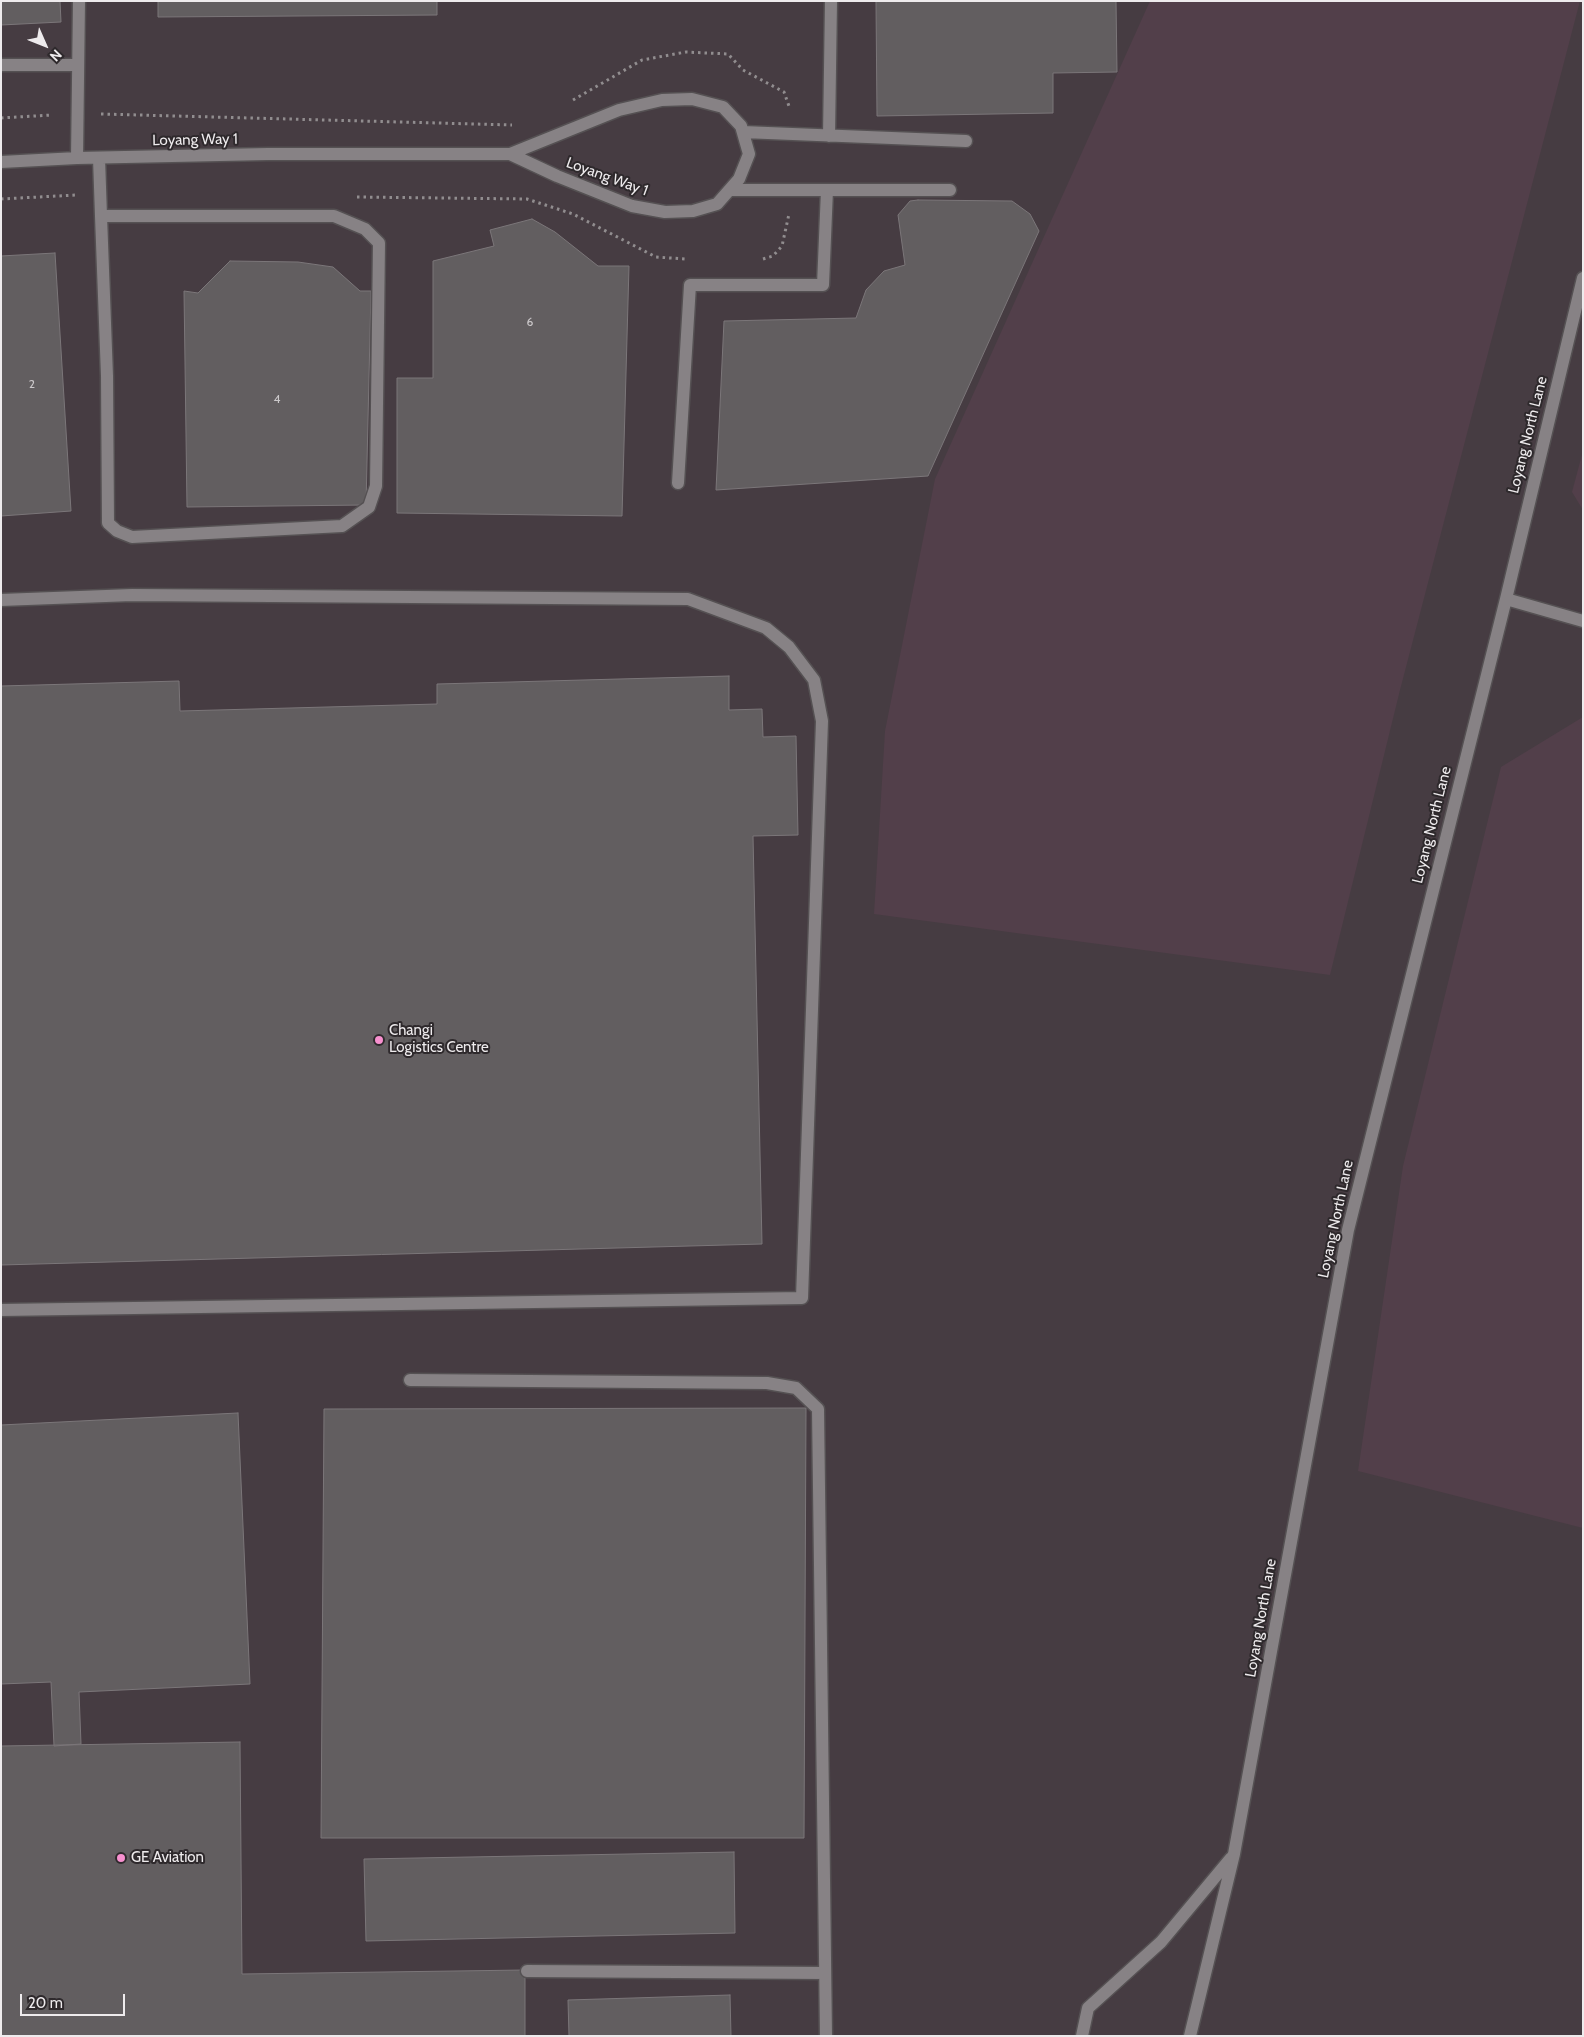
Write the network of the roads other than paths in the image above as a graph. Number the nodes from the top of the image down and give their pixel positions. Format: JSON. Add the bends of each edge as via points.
{"nodes":[{"id":1,"x":79,"y":1,"type":"edge"},
{"id":2,"x":831,"y":1,"type":"edge"},
{"id":3,"x":1,"y":65,"type":"edge"},
{"id":4,"x":78,"y":65,"type":"junction"},
{"id":5,"x":743,"y":132,"type":"junction"},
{"id":6,"x":828,"y":136,"type":"junction"},
{"id":7,"x":966,"y":141,"type":"dead end"},
{"id":8,"x":510,"y":154,"type":"junction"},
{"id":9,"x":76,"y":158,"type":"junction"},
{"id":10,"x":99,"y":158,"type":"junction"},
{"id":11,"x":1,"y":162,"type":"edge"},
{"id":12,"x":731,"y":190,"type":"junction"},
{"id":13,"x":827,"y":190,"type":"junction"},
{"id":14,"x":950,"y":190,"type":"dead end"},
{"id":15,"x":101,"y":216,"type":"junction"},
{"id":16,"x":1583,"y":278,"type":"edge"},
{"id":17,"x":678,"y":483,"type":"dead end"},
{"id":18,"x":1506,"y":599,"type":"junction"},
{"id":19,"x":1,"y":600,"type":"edge"},
{"id":20,"x":1583,"y":621,"type":"edge"},
{"id":21,"x":1,"y":1310,"type":"edge"},
{"id":22,"x":410,"y":1380,"type":"dead end"},
{"id":23,"x":1234,"y":1854,"type":"junction"},
{"id":24,"x":528,"y":1971,"type":"dead end"},
{"id":25,"x":824,"y":1973,"type":"junction"},
{"id":26,"x":826,"y":2036,"type":"edge"},
{"id":27,"x":1082,"y":2036,"type":"edge"},
{"id":28,"x":1190,"y":2036,"type":"edge"}],
"edges":[{"from":1,"to":4,"type":"street"},
{"from":2,"to":6,"type":"street"},
{"from":3,"to":4,"type":"street"},
{"from":4,"to":9,"type":"street"},
{"from":5,"to":6,"type":"street"},
{"from":5,"to":8,"type":"street","name":"Loyang Way 1","via":[[723,107],[692,99],[662,100],[619,110]]},
{"from":5,"to":12,"type":"street","name":"Loyang Way 1","via":[[749,154],[740,179]]},
{"from":6,"to":7,"type":"street"},
{"from":8,"to":10,"type":"street","name":"Loyang Way 1"},
{"from":8,"to":12,"type":"street","name":"Loyang Way 1","via":[[632,206],[665,212],[693,211],[717,204]]},
{"from":9,"to":10,"type":"street","name":"Loyang Way 1"},
{"from":9,"to":11,"type":"street","name":"Loyang Way 1"},
{"from":10,"to":15,"type":"street"},
{"from":12,"to":13,"type":"street"},
{"from":13,"to":14,"type":"street"},
{"from":13,"to":17,"type":"street","via":[[823,285],[690,285]]},
{"from":15,"to":15,"type":"street","via":[[334,216],[366,229],[379,243],[376,486],[370,507],[342,526],[132,537],[108,523]]},
{"from":16,"to":18,"type":"street","name":"Loyang North Lane"},
{"from":18,"to":20,"type":"street"},
{"from":18,"to":23,"type":"street","name":"Loyang North Lane","via":[[1348,1230]]},
{"from":19,"to":21,"type":"street","via":[[132,595],[688,599],[766,628],[789,647],[814,680],[822,721],[802,1298]]},
{"from":22,"to":25,"type":"street","via":[[767,1383],[796,1388],[818,1409]]},
{"from":23,"to":27,"type":"street","name":"Loyang North Lane","via":[[1161,1942],[1088,2008]]},
{"from":23,"to":28,"type":"street","name":"Loyang North Lane"},
{"from":24,"to":25,"type":"street"},
{"from":25,"to":26,"type":"street"}]}
